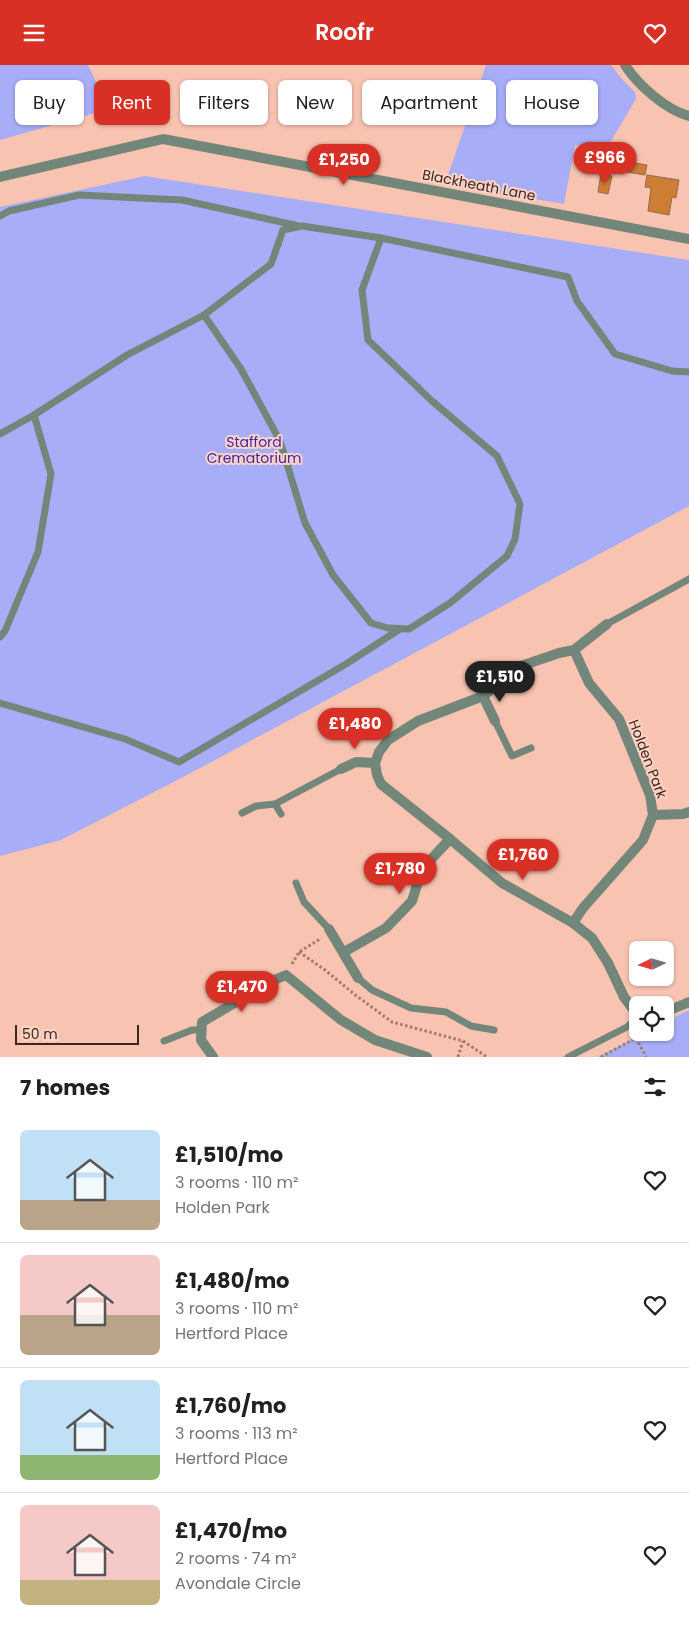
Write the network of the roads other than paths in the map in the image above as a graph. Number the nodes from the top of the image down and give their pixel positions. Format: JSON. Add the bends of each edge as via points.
{"nodes":[{"id":1,"x":625,"y":65,"type":"edge"},
{"id":2,"x":689,"y":115,"type":"edge"},
{"id":3,"x":0,"y":177,"type":"edge"},
{"id":4,"x":0,"y":216,"type":"edge"},
{"id":5,"x":302,"y":226,"type":"junction"},
{"id":6,"x":381,"y":238,"type":"junction"},
{"id":7,"x":689,"y":239,"type":"edge"},
{"id":8,"x":204,"y":315,"type":"junction"},
{"id":9,"x":689,"y":372,"type":"edge"},
{"id":10,"x":34,"y":415,"type":"junction"},
{"id":11,"x":0,"y":434,"type":"edge"},
{"id":12,"x":689,"y":579,"type":"edge"},
{"id":13,"x":607,"y":624,"type":"joint"},
{"id":14,"x":401,"y":628,"type":"junction"},
{"id":15,"x":0,"y":637,"type":"edge"},
{"id":16,"x":574,"y":650,"type":"junction"},
{"id":17,"x":483,"y":696,"type":"junction"},
{"id":18,"x":0,"y":703,"type":"edge"},
{"id":19,"x":495,"y":721,"type":"joint"},
{"id":20,"x":531,"y":748,"type":"dead end"},
{"id":21,"x":375,"y":763,"type":"junction"},
{"id":22,"x":341,"y":769,"type":"joint"},
{"id":23,"x":276,"y":804,"type":"junction"},
{"id":24,"x":689,"y":812,"type":"edge"},
{"id":25,"x":242,"y":813,"type":"dead end"},
{"id":26,"x":281,"y":814,"type":"dead end"},
{"id":27,"x":653,"y":815,"type":"junction"},
{"id":28,"x":450,"y":839,"type":"junction"},
{"id":29,"x":296,"y":883,"type":"dead end"},
{"id":30,"x":572,"y":923,"type":"junction"},
{"id":31,"x":330,"y":931,"type":"joint"},
{"id":32,"x":344,"y":952,"type":"junction"},
{"id":33,"x":358,"y":977,"type":"joint"},
{"id":34,"x":689,"y":1002,"type":"edge"},
{"id":35,"x":629,"y":1004,"type":"edge"},
{"id":36,"x":674,"y":1008,"type":"edge"},
{"id":37,"x":629,"y":1025,"type":"edge"},
{"id":38,"x":200,"y":1030,"type":"junction"},
{"id":39,"x":494,"y":1030,"type":"dead end"},
{"id":40,"x":164,"y":1041,"type":"dead end"},
{"id":41,"x":213,"y":1057,"type":"edge"},
{"id":42,"x":427,"y":1057,"type":"edge"},
{"id":43,"x":568,"y":1057,"type":"edge"}],
"edges":[{"from":1,"to":2,"type":"street","via":[[655,98]]},
{"from":3,"to":7,"type":"street","name":"Blackheath Lane","via":[[163,139]]},
{"from":4,"to":5,"type":"lane","via":[[9,211],[79,195],[182,200]]},
{"from":5,"to":6,"type":"lane"},
{"from":5,"to":8,"type":"lane","via":[[283,230],[271,264]]},
{"from":6,"to":9,"type":"lane","via":[[568,277],[577,301],[615,354],[672,371]]},
{"from":6,"to":14,"type":"lane","via":[[362,290],[368,340],[432,401],[497,456],[520,503],[515,539],[507,556],[450,603],[409,629]]},
{"from":8,"to":10,"type":"lane","via":[[127,355]]},
{"from":8,"to":14,"type":"lane","via":[[241,369],[280,441],[305,523],[333,575],[371,623]]},
{"from":10,"to":11,"type":"lane"},
{"from":10,"to":15,"type":"lane","via":[[51,474],[38,552]]},
{"from":12,"to":13,"type":"lane"},
{"from":13,"to":16,"type":"street"},
{"from":14,"to":18,"type":"lane","via":[[179,762],[125,739]]},
{"from":16,"to":17,"type":"street","via":[[522,666]]},
{"from":16,"to":27,"type":"street","name":"Holden Park","via":[[589,683],[619,719],[650,795]]},
{"from":17,"to":19,"type":"street"},
{"from":17,"to":21,"type":"street","via":[[418,721],[388,740]]},
{"from":19,"to":20,"type":"lane","via":[[512,756]]},
{"from":21,"to":22,"type":"street","via":[[356,762]]},
{"from":21,"to":28,"type":"street","via":[[382,785]]},
{"from":22,"to":23,"type":"lane"},
{"from":23,"to":25,"type":"lane","via":[[256,806]]},
{"from":23,"to":26,"type":"lane"},
{"from":24,"to":27,"type":"street"},
{"from":27,"to":30,"type":"street","name":"Holden Park","via":[[643,839]]},
{"from":28,"to":30,"type":"street","via":[[502,883]]},
{"from":28,"to":32,"type":"street","via":[[422,869],[412,901],[386,928]]},
{"from":29,"to":31,"type":"lane","via":[[304,902]]},
{"from":30,"to":35,"type":"street","via":[[592,938]]},
{"from":31,"to":32,"type":"street"},
{"from":32,"to":33,"type":"street"},
{"from":33,"to":39,"type":"lane","via":[[372,990],[411,1008],[446,1012],[471,1026]]},
{"from":34,"to":36,"type":"street"},
{"from":37,"to":43,"type":"lane"},
{"from":38,"to":40,"type":"lane"},
{"from":38,"to":41,"type":"street","via":[[201,1040]]},
{"from":38,"to":42,"type":"street","via":[[205,1019],[286,975],[341,1021],[375,1040]]}]}
